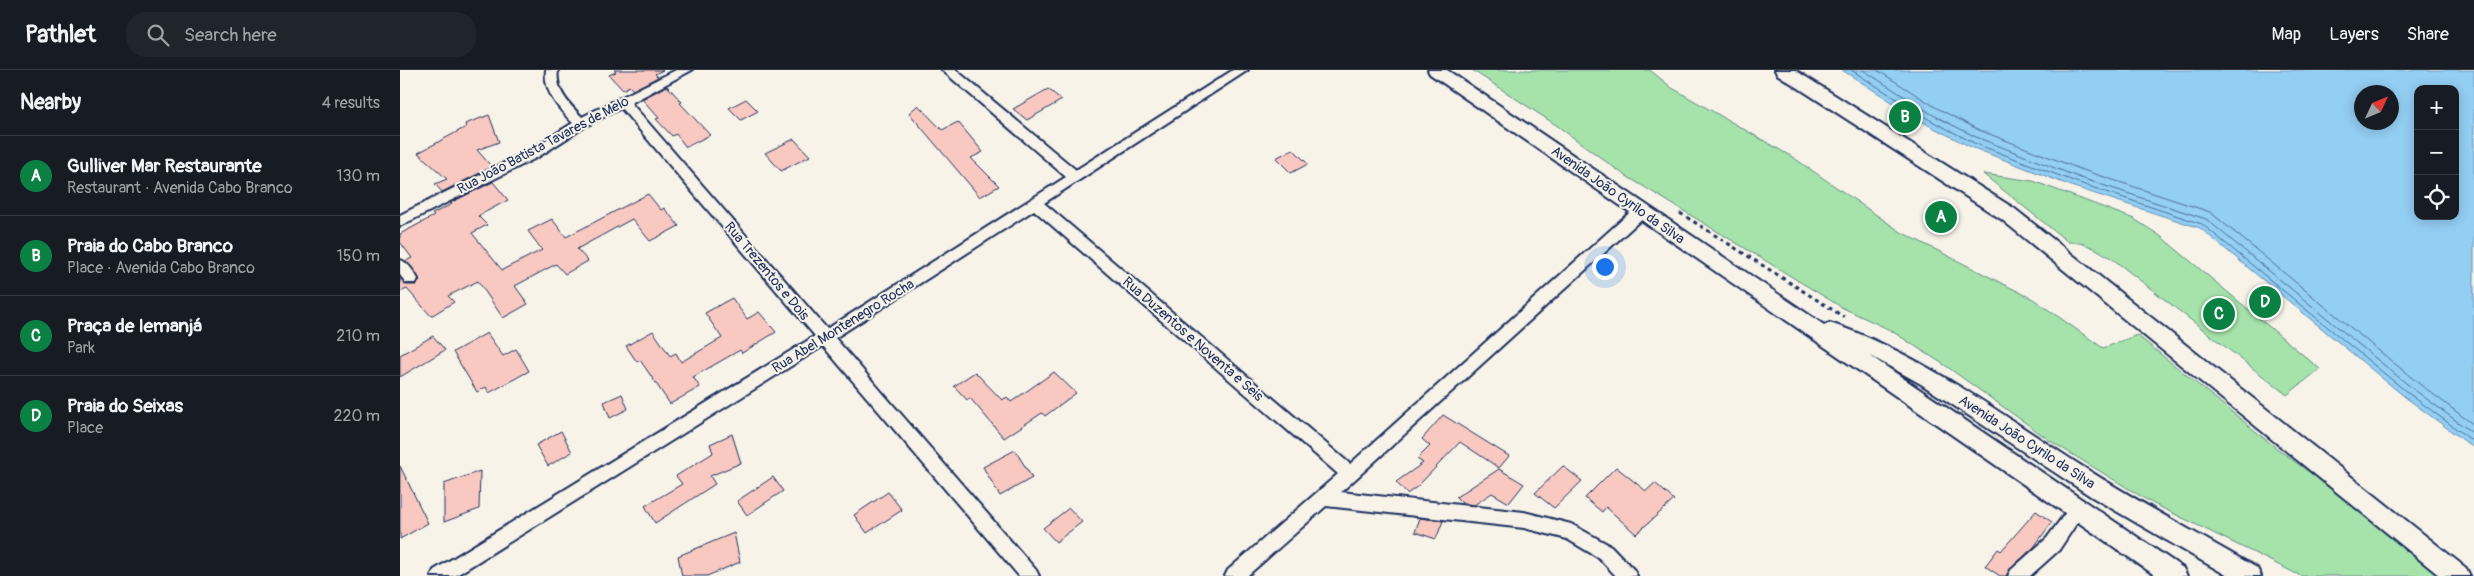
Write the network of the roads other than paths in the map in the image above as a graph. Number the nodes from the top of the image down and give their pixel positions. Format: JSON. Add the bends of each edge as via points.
{"nodes":[{"id":1,"x":552,"y":70,"type":"edge"},
{"id":2,"x":686,"y":70,"type":"edge"},
{"id":3,"x":948,"y":70,"type":"edge"},
{"id":4,"x":1242,"y":70,"type":"edge"},
{"id":5,"x":1436,"y":70,"type":"edge"},
{"id":6,"x":1783,"y":70,"type":"edge"},
{"id":7,"x":623,"y":102,"type":"junction"},
{"id":8,"x":581,"y":123,"type":"junction"},
{"id":9,"x":1076,"y":177,"type":"junction"},
{"id":10,"x":1036,"y":204,"type":"junction"},
{"id":11,"x":1640,"y":211,"type":"junction"},
{"id":12,"x":400,"y":221,"type":"edge"},
{"id":13,"x":400,"y":265,"type":"edge"},
{"id":14,"x":411,"y":279,"type":"dead end"},
{"id":15,"x":1800,"y":320,"type":"junction"},
{"id":16,"x":824,"y":338,"type":"junction"},
{"id":17,"x":1350,"y":474,"type":"junction"},
{"id":18,"x":1323,"y":498,"type":"junction"},
{"id":19,"x":2078,"y":510,"type":"junction"},
{"id":20,"x":440,"y":576,"type":"edge"},
{"id":21,"x":1030,"y":576,"type":"edge"},
{"id":22,"x":1234,"y":576,"type":"edge"},
{"id":23,"x":1628,"y":576,"type":"edge"},
{"id":24,"x":2017,"y":576,"type":"edge"},
{"id":25,"x":2176,"y":576,"type":"edge"},
{"id":26,"x":2226,"y":576,"type":"edge"},
{"id":27,"x":2241,"y":576,"type":"edge"},
{"id":28,"x":2249,"y":576,"type":"edge"},
{"id":29,"x":2458,"y":576,"type":"edge"}],
"edges":[{"from":1,"to":8,"type":"street","via":[[550,82]]},
{"from":2,"to":7,"type":"street","name":"Rua João Batista Tavares de Melo"},
{"from":3,"to":9,"type":"street"},
{"from":4,"to":9,"type":"street","name":"Rua Abel Montenegro Rocha"},
{"from":5,"to":11,"type":"street","name":"Avenida João Cyrilo da Silva"},
{"from":6,"to":29,"type":"street","via":[[2008,214]]},
{"from":7,"to":8,"type":"street","name":"Rua João Batista Tavares de Melo"},
{"from":7,"to":16,"type":"street","name":"Rua Trezentos e Dois"},
{"from":8,"to":12,"type":"street","name":"Rua João Batista Tavares de Melo","via":[[533,154]]},
{"from":9,"to":10,"type":"street","name":"Rua Abel Montenegro Rocha"},
{"from":10,"to":16,"type":"street","name":"Rua Abel Montenegro Rocha"},
{"from":10,"to":17,"type":"street","name":"Rua Duzentos e Noventa e Seis"},
{"from":11,"to":15,"type":"street","name":"Avenida João Cyrilo da Silva"},
{"from":11,"to":17,"type":"street"},
{"from":13,"to":14,"type":"street"},
{"from":15,"to":19,"type":"street","name":"Avenida João Cyrilo da Silva"},
{"from":15,"to":28,"type":"street","name":"Avenida João Cyrilo da Silva","via":[[1898,360],[2100,490]]},
{"from":16,"to":20,"type":"street","name":"Rua Abel Montenegro Rocha"},
{"from":16,"to":21,"type":"street","name":"Rua Trezentos e Dois"},
{"from":17,"to":18,"type":"street"},
{"from":18,"to":22,"type":"street"},
{"from":18,"to":23,"type":"street","via":[[1524,520],[1571,532],[1605,552]]},
{"from":19,"to":24,"type":"street","via":[[2053,544]]},
{"from":19,"to":25,"type":"street","name":"Avenida João Cyrilo da Silva"},
{"from":26,"to":27,"type":"street"}]}
